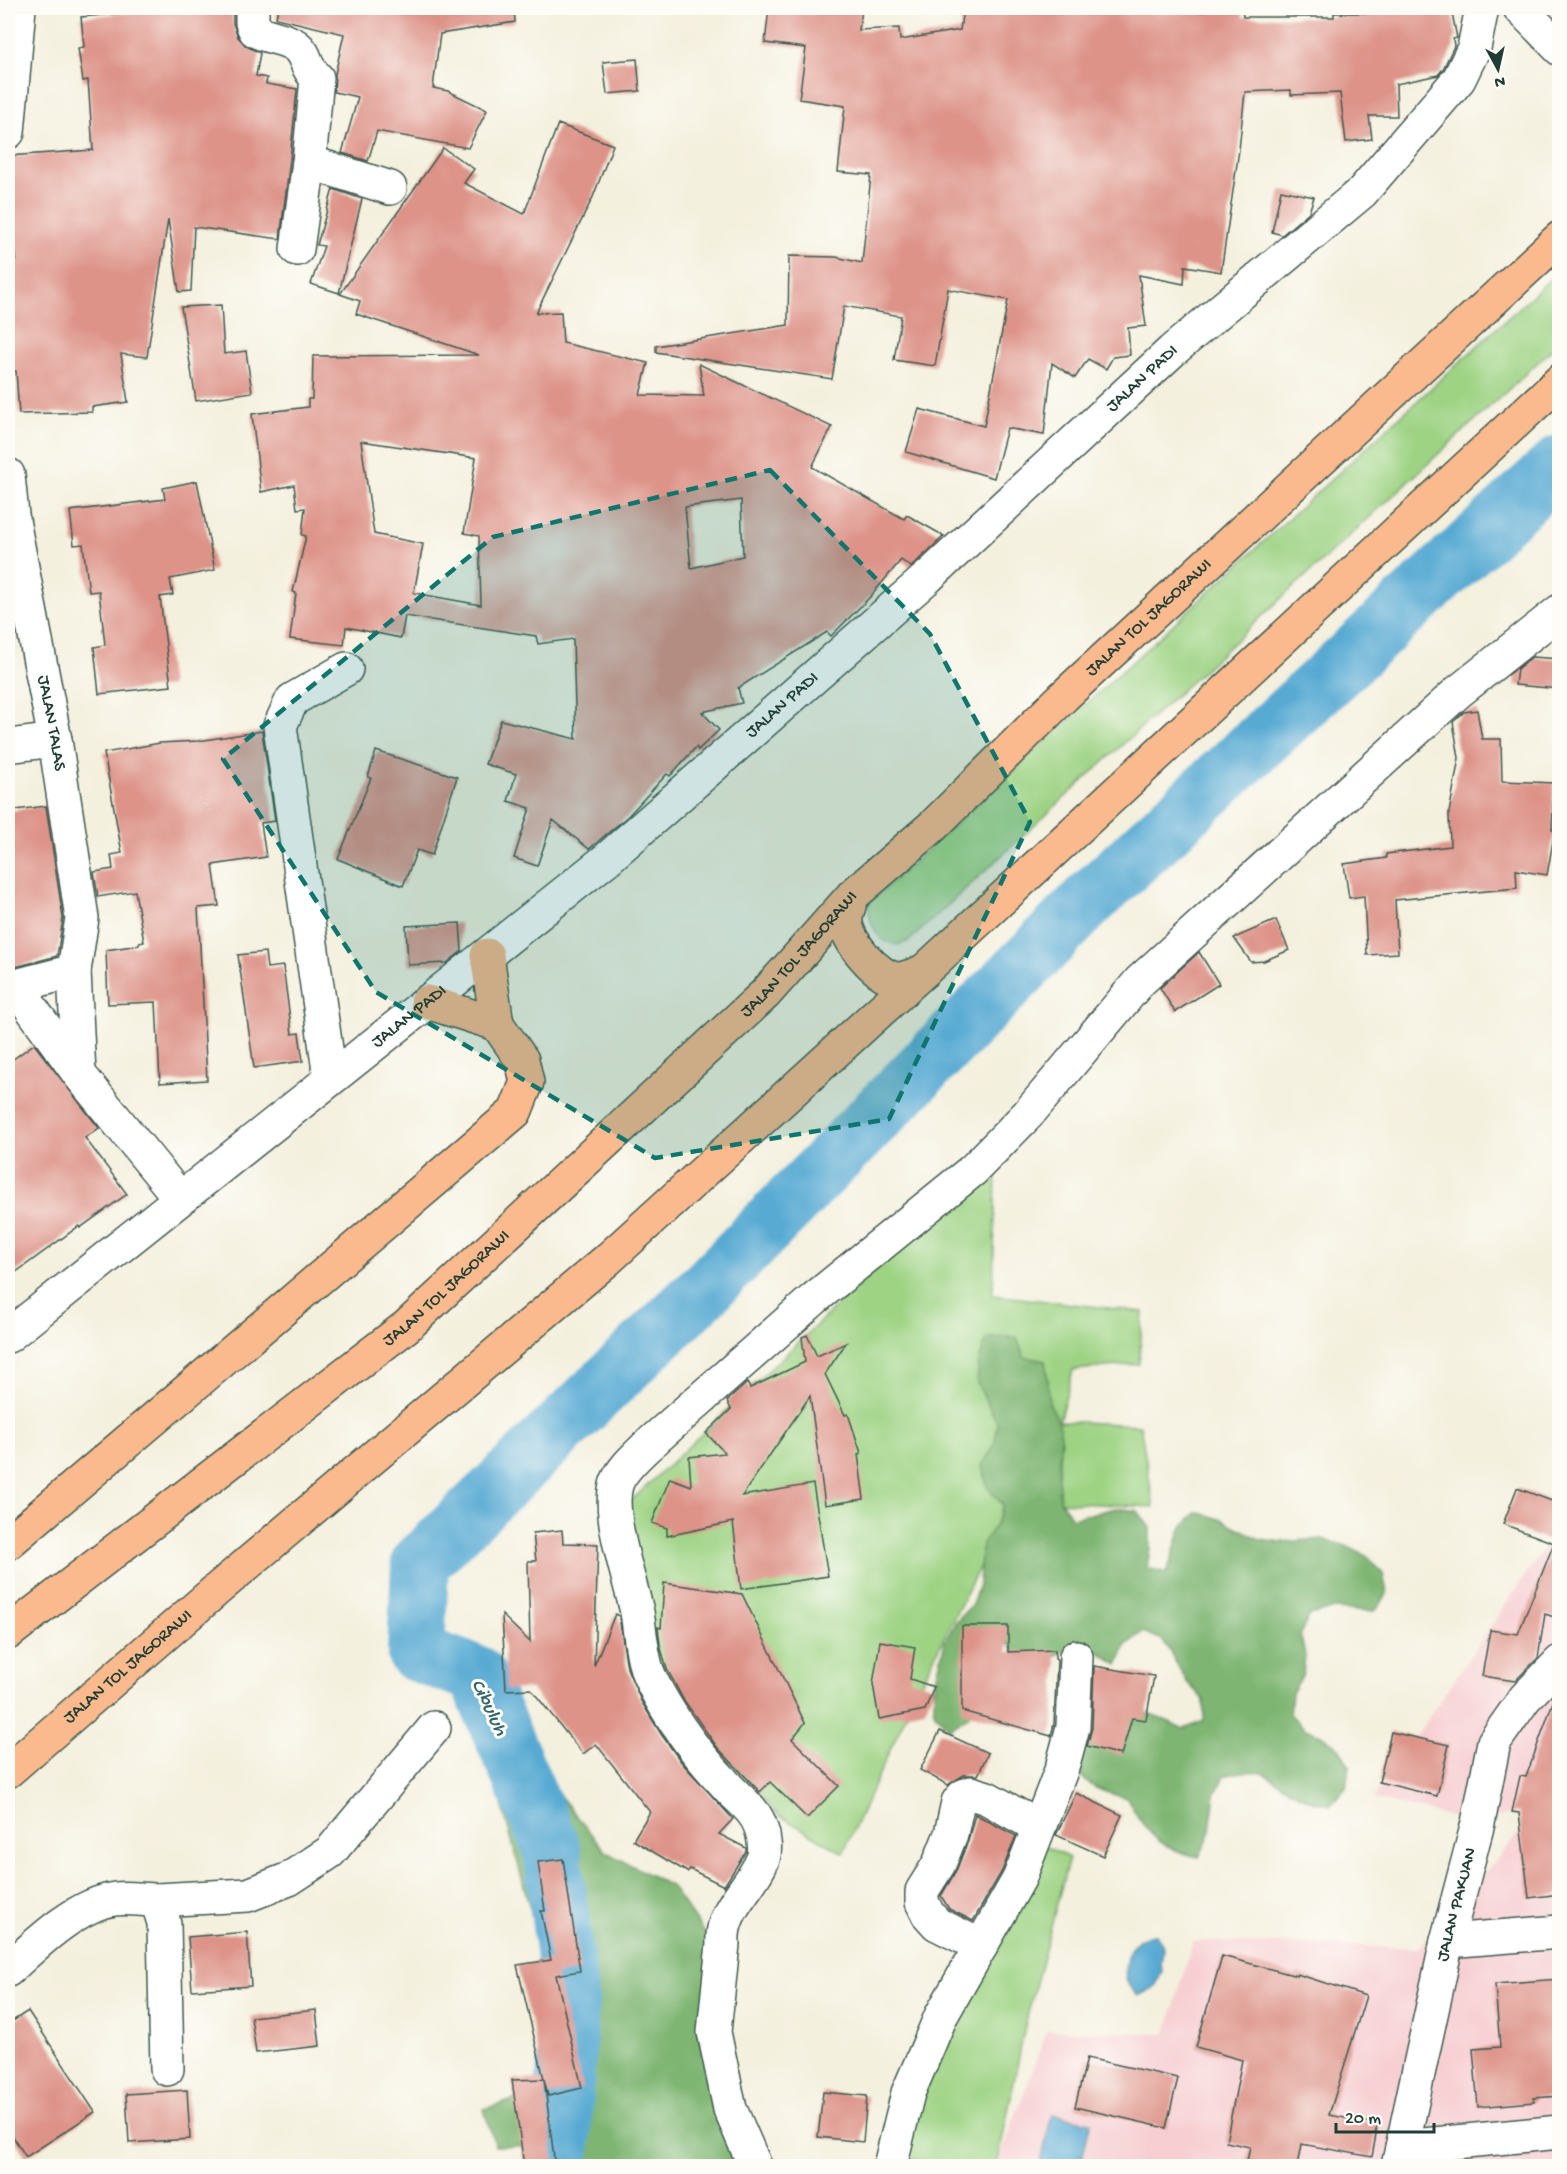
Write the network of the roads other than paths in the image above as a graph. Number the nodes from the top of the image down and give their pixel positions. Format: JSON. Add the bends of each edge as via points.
{"nodes":[{"id":1,"x":19,"y":8,"type":"edge"},
{"id":2,"x":252,"y":8,"type":"edge"},
{"id":3,"x":1482,"y":8,"type":"edge"},
{"id":4,"x":1520,"y":8,"type":"edge"},
{"id":5,"x":1560,"y":49,"type":"edge"},
{"id":6,"x":8,"y":132,"type":"edge"},
{"id":7,"x":309,"y":162,"type":"junction"},
{"id":8,"x":390,"y":188,"type":"dead end"},
{"id":9,"x":1560,"y":238,"type":"edge"},
{"id":10,"x":297,"y":249,"type":"dead end"},
{"id":11,"x":1560,"y":381,"type":"edge"},
{"id":12,"x":8,"y":475,"type":"edge"},
{"id":13,"x":10,"y":516,"type":"edge"},
{"id":14,"x":1560,"y":611,"type":"edge"},
{"id":15,"x":346,"y":669,"type":"dead end"},
{"id":16,"x":55,"y":740,"type":"junction"},
{"id":17,"x":8,"y":746,"type":"edge"},
{"id":18,"x":853,"y":896,"type":"junction"},
{"id":19,"x":486,"y":954,"type":"junction"},
{"id":20,"x":74,"y":971,"type":"junction"},
{"id":21,"x":924,"y":971,"type":"junction"},
{"id":22,"x":10,"y":990,"type":"edge"},
{"id":23,"x":427,"y":1002,"type":"junction"},
{"id":24,"x":497,"y":1024,"type":"junction"},
{"id":25,"x":79,"y":1074,"type":"junction"},
{"id":26,"x":330,"y":1077,"type":"junction"},
{"id":27,"x":179,"y":1197,"type":"junction"},
{"id":28,"x":8,"y":1336,"type":"edge"},
{"id":29,"x":8,"y":1543,"type":"edge"},
{"id":30,"x":8,"y":1633,"type":"edge"},
{"id":31,"x":1076,"y":1657,"type":"dead end"},
{"id":32,"x":1560,"y":1662,"type":"edge"},
{"id":33,"x":434,"y":1728,"type":"dead end"},
{"id":34,"x":8,"y":1771,"type":"edge"},
{"id":35,"x":1039,"y":1827,"type":"junction"},
{"id":36,"x":157,"y":1900,"type":"junction"},
{"id":37,"x":1560,"y":1932,"type":"edge"},
{"id":38,"x":1448,"y":1941,"type":"junction"},
{"id":39,"x":981,"y":1946,"type":"junction"},
{"id":40,"x":8,"y":1970,"type":"edge"},
{"id":41,"x":167,"y":2070,"type":"dead end"},
{"id":42,"x":1560,"y":2132,"type":"edge"},
{"id":43,"x":1400,"y":2157,"type":"edge"},
{"id":44,"x":755,"y":2166,"type":"edge"},
{"id":45,"x":890,"y":2166,"type":"edge"}],
"edges":[{"from":1,"to":6,"type":"street"},
{"from":2,"to":7,"type":"street","via":[[255,30],[294,45],[317,78]]},
{"from":3,"to":19,"type":"street","name":"JALAN PADI","via":[[1474,48],[1459,80],[1362,192],[1172,351],[928,577],[616,851]]},
{"from":4,"to":5,"type":"street"},
{"from":7,"to":8,"type":"street"},
{"from":7,"to":10,"type":"street"},
{"from":9,"to":18,"type":"highway","name":"JALAN TOL JAGORAWI","via":[[1064,696],[933,826]]},
{"from":11,"to":21,"type":"highway","name":"JALAN TOL JAGORAWI"},
{"from":12,"to":13,"type":"street","name":"JALAN TALAS"},
{"from":13,"to":16,"type":"street","name":"JALAN TALAS"},
{"from":14,"to":44,"type":"street","via":[[1458,692],[1140,981],[1028,1114],[973,1170],[814,1298],[625,1468],[615,1500],[618,1534],[648,1672],[680,1730],[755,1815],[764,1838],[763,1858],[730,1910],[722,1933],[714,2032],[730,2109]]},
{"from":15,"to":26,"type":"street","via":[[292,700],[280,726]]},
{"from":16,"to":17,"type":"street"},
{"from":16,"to":20,"type":"street","name":"JALAN TALAS","via":[[82,918]]},
{"from":18,"to":21,"type":"highway","via":[[845,922],[853,942],[876,969],[900,979]]},
{"from":18,"to":30,"type":"highway","name":"JALAN TOL JAGORAWI","via":[[765,994],[407,1326]]},
{"from":19,"to":23,"type":"street","name":"JALAN PADI"},
{"from":19,"to":24,"type":"highway"},
{"from":20,"to":22,"type":"street"},
{"from":20,"to":25,"type":"street","name":"JALAN TALAS"},
{"from":21,"to":34,"type":"highway","name":"JALAN TOL JAGORAWI","via":[[607,1260]]},
{"from":22,"to":25,"type":"street"},
{"from":23,"to":24,"type":"highway"},
{"from":23,"to":26,"type":"street","name":"JALAN PADI"},
{"from":24,"to":29,"type":"highway","via":[[522,1060],[527,1083],[514,1112]]},
{"from":25,"to":27,"type":"street"},
{"from":26,"to":27,"type":"street","name":"JALAN PADI"},
{"from":27,"to":28,"type":"street","name":"JALAN PADI"},
{"from":31,"to":35,"type":"street","via":[[1073,1727]]},
{"from":32,"to":38,"type":"street","name":"JALAN PAKUAN","via":[[1525,1698],[1494,1742]]},
{"from":33,"to":36,"type":"street","via":[[330,1852],[289,1879],[248,1895]]},
{"from":35,"to":39,"type":"street","via":[[1019,1879]]},
{"from":35,"to":39,"type":"street","via":[[971,1793],[958,1802],[951,1834],[922,1891],[922,1902],[937,1924]]},
{"from":36,"to":40,"type":"street","via":[[114,1899],[87,1909],[67,1920]]},
{"from":36,"to":41,"type":"street","via":[[164,1923]]},
{"from":37,"to":38,"type":"street"},
{"from":38,"to":43,"type":"street","name":"JALAN PAKUAN"},
{"from":39,"to":45,"type":"street","via":[[941,2016],[917,2071]]},
{"from":42,"to":43,"type":"street"}]}
